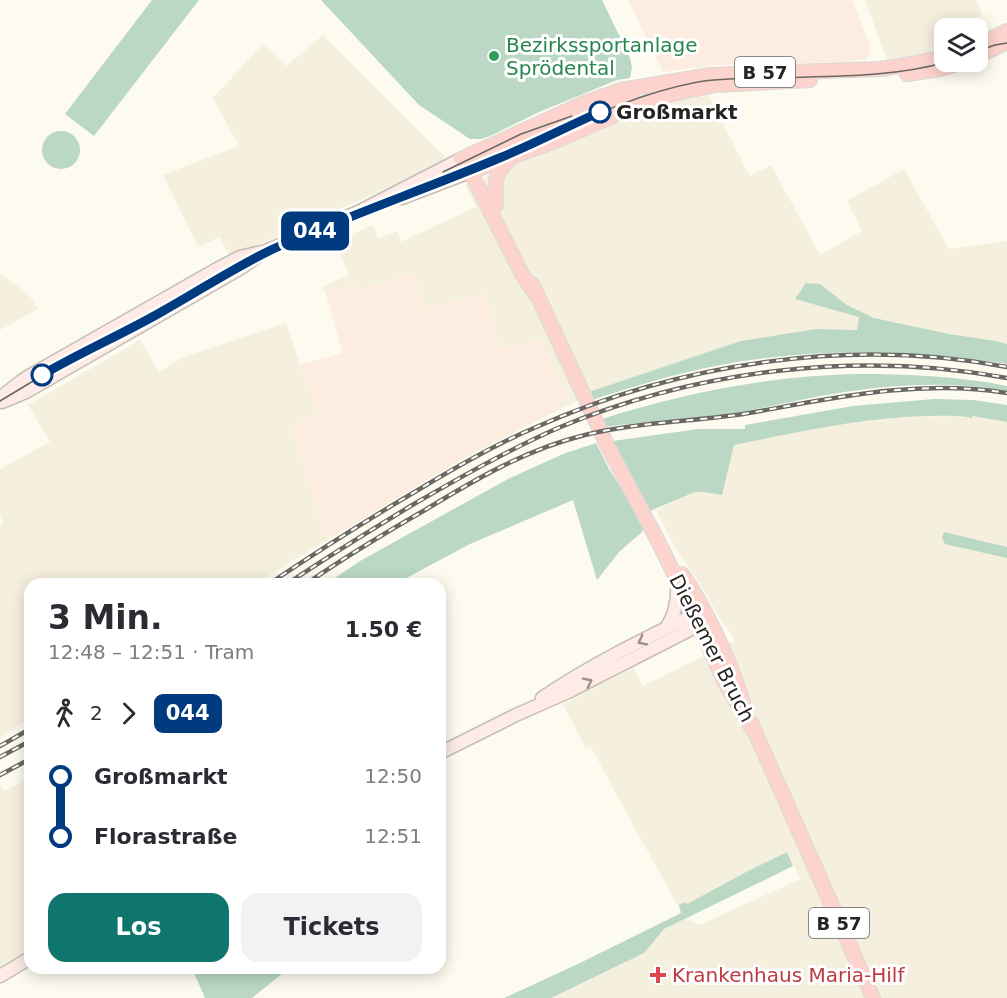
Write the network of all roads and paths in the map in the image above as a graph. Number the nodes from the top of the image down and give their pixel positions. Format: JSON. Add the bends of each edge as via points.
{"nodes":[{"id":1,"x":1006,"y":35,"type":"edge"},
{"id":2,"x":988,"y":41,"type":"edge"},
{"id":3,"x":988,"y":48,"type":"edge"},
{"id":4,"x":934,"y":60,"type":"edge"},
{"id":5,"x":934,"y":70,"type":"edge"},
{"id":6,"x":650,"y":85,"type":"junction"},
{"id":7,"x":514,"y":156,"type":"junction"},
{"id":8,"x":466,"y":157,"type":"junction"},
{"id":9,"x":475,"y":175,"type":"junction"},
{"id":10,"x":496,"y":206,"type":"junction"},
{"id":11,"x":358,"y":212,"type":"junction"},
{"id":12,"x":535,"y":293,"type":"junction"},
{"id":13,"x":0,"y":400,"type":"edge"},
{"id":14,"x":659,"y":543,"type":"junction"},
{"id":15,"x":677,"y":581,"type":"junction"},
{"id":16,"x":702,"y":617,"type":"junction"},
{"id":17,"x":665,"y":629,"type":"junction"},
{"id":18,"x":516,"y":715,"type":"junction"},
{"id":19,"x":446,"y":750,"type":"edge"},
{"id":20,"x":24,"y":962,"type":"edge"},
{"id":21,"x":0,"y":976,"type":"edge"},
{"id":22,"x":873,"y":998,"type":"edge"}],
"edges":[{"from":1,"to":2,"type":"main road"},
{"from":1,"to":3,"type":"main road"},
{"from":4,"to":6,"type":"main road","number":"B 57","via":[[881,69],[698,76]]},
{"from":5,"to":7,"type":"main road","number":"B 57","via":[[715,86],[664,96]]},
{"from":6,"to":8,"type":"main road","via":[[602,96]]},
{"from":6,"to":9,"type":"main road","number":"B 57","via":[[491,156]]},
{"from":7,"to":9,"type":"main road","number":"B 57"},
{"from":7,"to":10,"type":"main road","via":[[499,170],[495,181]]},
{"from":8,"to":9,"type":"main road","name":"Dießemer Bruch"},
{"from":8,"to":11,"type":"main road"},
{"from":9,"to":10,"type":"main road","name":"Dießemer Bruch"},
{"from":9,"to":11,"type":"main road"},
{"from":9,"to":12,"type":"main road","name":"Dießemer Bruch","number":"B 57"},
{"from":10,"to":12,"type":"main road","name":"Dießemer Bruch"},
{"from":11,"to":13,"type":"main road","via":[[266,251],[26,392]]},
{"from":12,"to":14,"type":"main road","name":"Dießemer Bruch","number":"B 57","via":[[608,447]]},
{"from":14,"to":15,"type":"main road","name":"Dießemer Bruch","number":"B 57"},
{"from":14,"to":16,"type":"main road","name":"Dießemer Bruch","via":[[694,591]]},
{"from":15,"to":16,"type":"main road","name":"Dießemer Bruch","number":"B 57"},
{"from":15,"to":17,"type":"main road","via":[[676,606]]},
{"from":16,"to":17,"type":"main road"},
{"from":18,"to":16,"type":"main road","one_way":true,"via":[[568,692]]},
{"from":16,"to":22,"type":"main road","name":"Dießemer Bruch","number":"B 57","via":[[724,681],[753,730]]},
{"from":17,"to":18,"type":"main road","one_way":true,"via":[[563,683]]},
{"from":18,"to":19,"type":"main road"},
{"from":20,"to":21,"type":"main road"}]}
